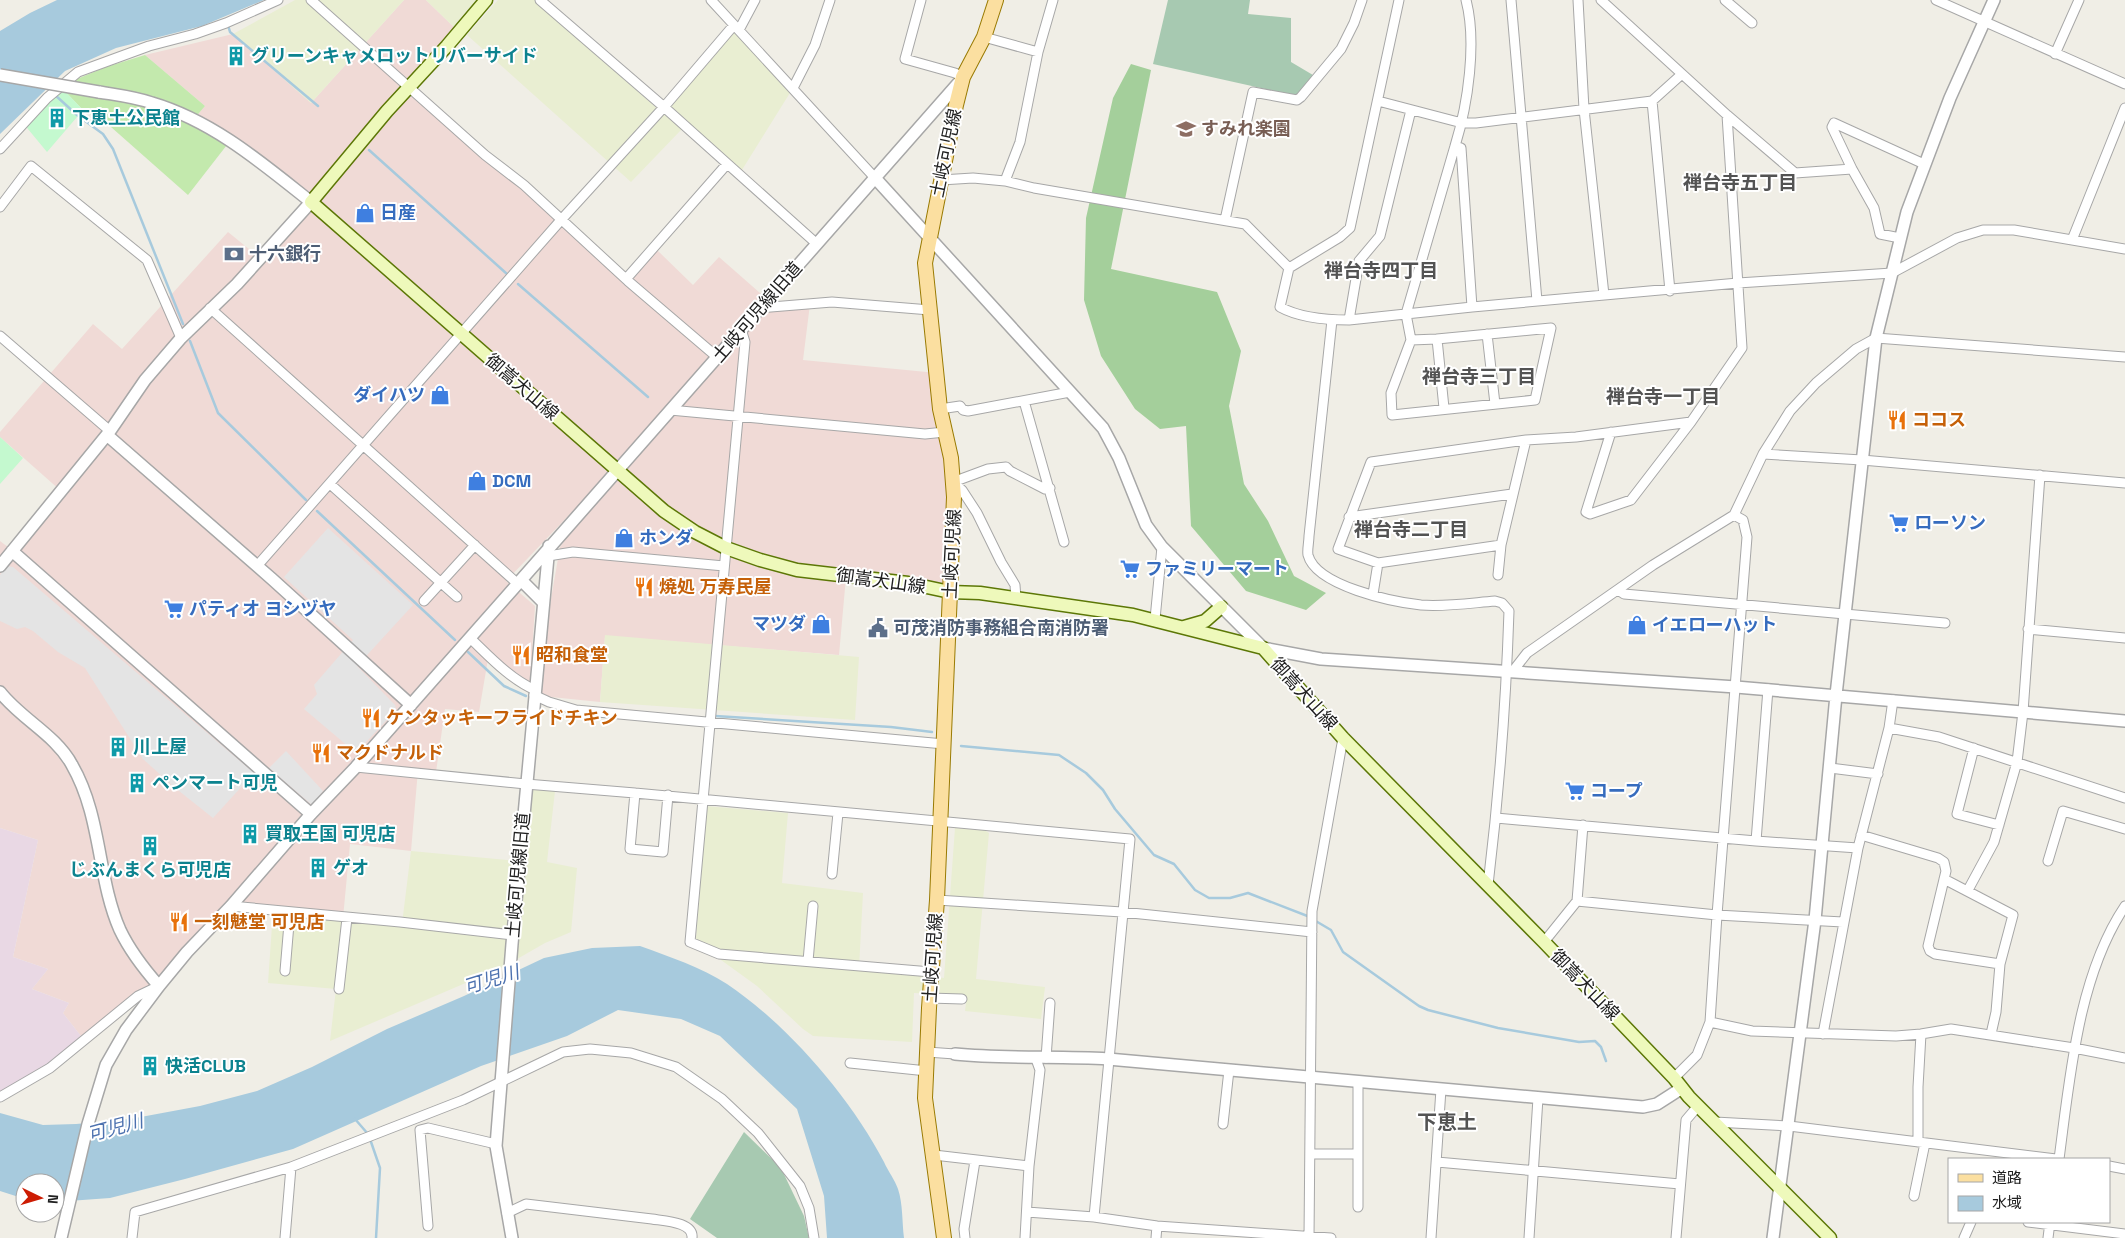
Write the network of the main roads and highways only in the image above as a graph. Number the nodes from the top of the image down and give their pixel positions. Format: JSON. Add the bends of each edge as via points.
{"nodes":[{"id":1,"x":486,"y":0,"type":"edge"},
{"id":2,"x":996,"y":0,"type":"edge"},
{"id":3,"x":950,"y":592,"type":"junction"},
{"id":4,"x":1221,"y":607,"type":"road end"},
{"id":5,"x":1184,"y":627,"type":"junction"},
{"id":6,"x":944,"y":1238,"type":"edge"},
{"id":7,"x":1830,"y":1238,"type":"edge"}],
"edges":[{"from":1,"to":3,"type":"main road","name":"御嵩犬山線","via":[[311,202],[664,511],[695,532],[726,548],[797,570],[908,583]]},
{"from":2,"to":3,"type":"main road","name":"土岐可児線","via":[[984,37],[963,77],[925,263],[940,409],[953,482]]},
{"from":3,"to":5,"type":"main road","name":"御嵩犬山線","via":[[980,593],[1155,619]]},
{"from":3,"to":6,"type":"main road","name":"土岐可児線","via":[[925,1098]]},
{"from":4,"to":5,"type":"main road","via":[[1205,622]]},
{"from":5,"to":7,"type":"main road","name":"御嵩犬山線","via":[[1263,648],[1342,738]]}]}
